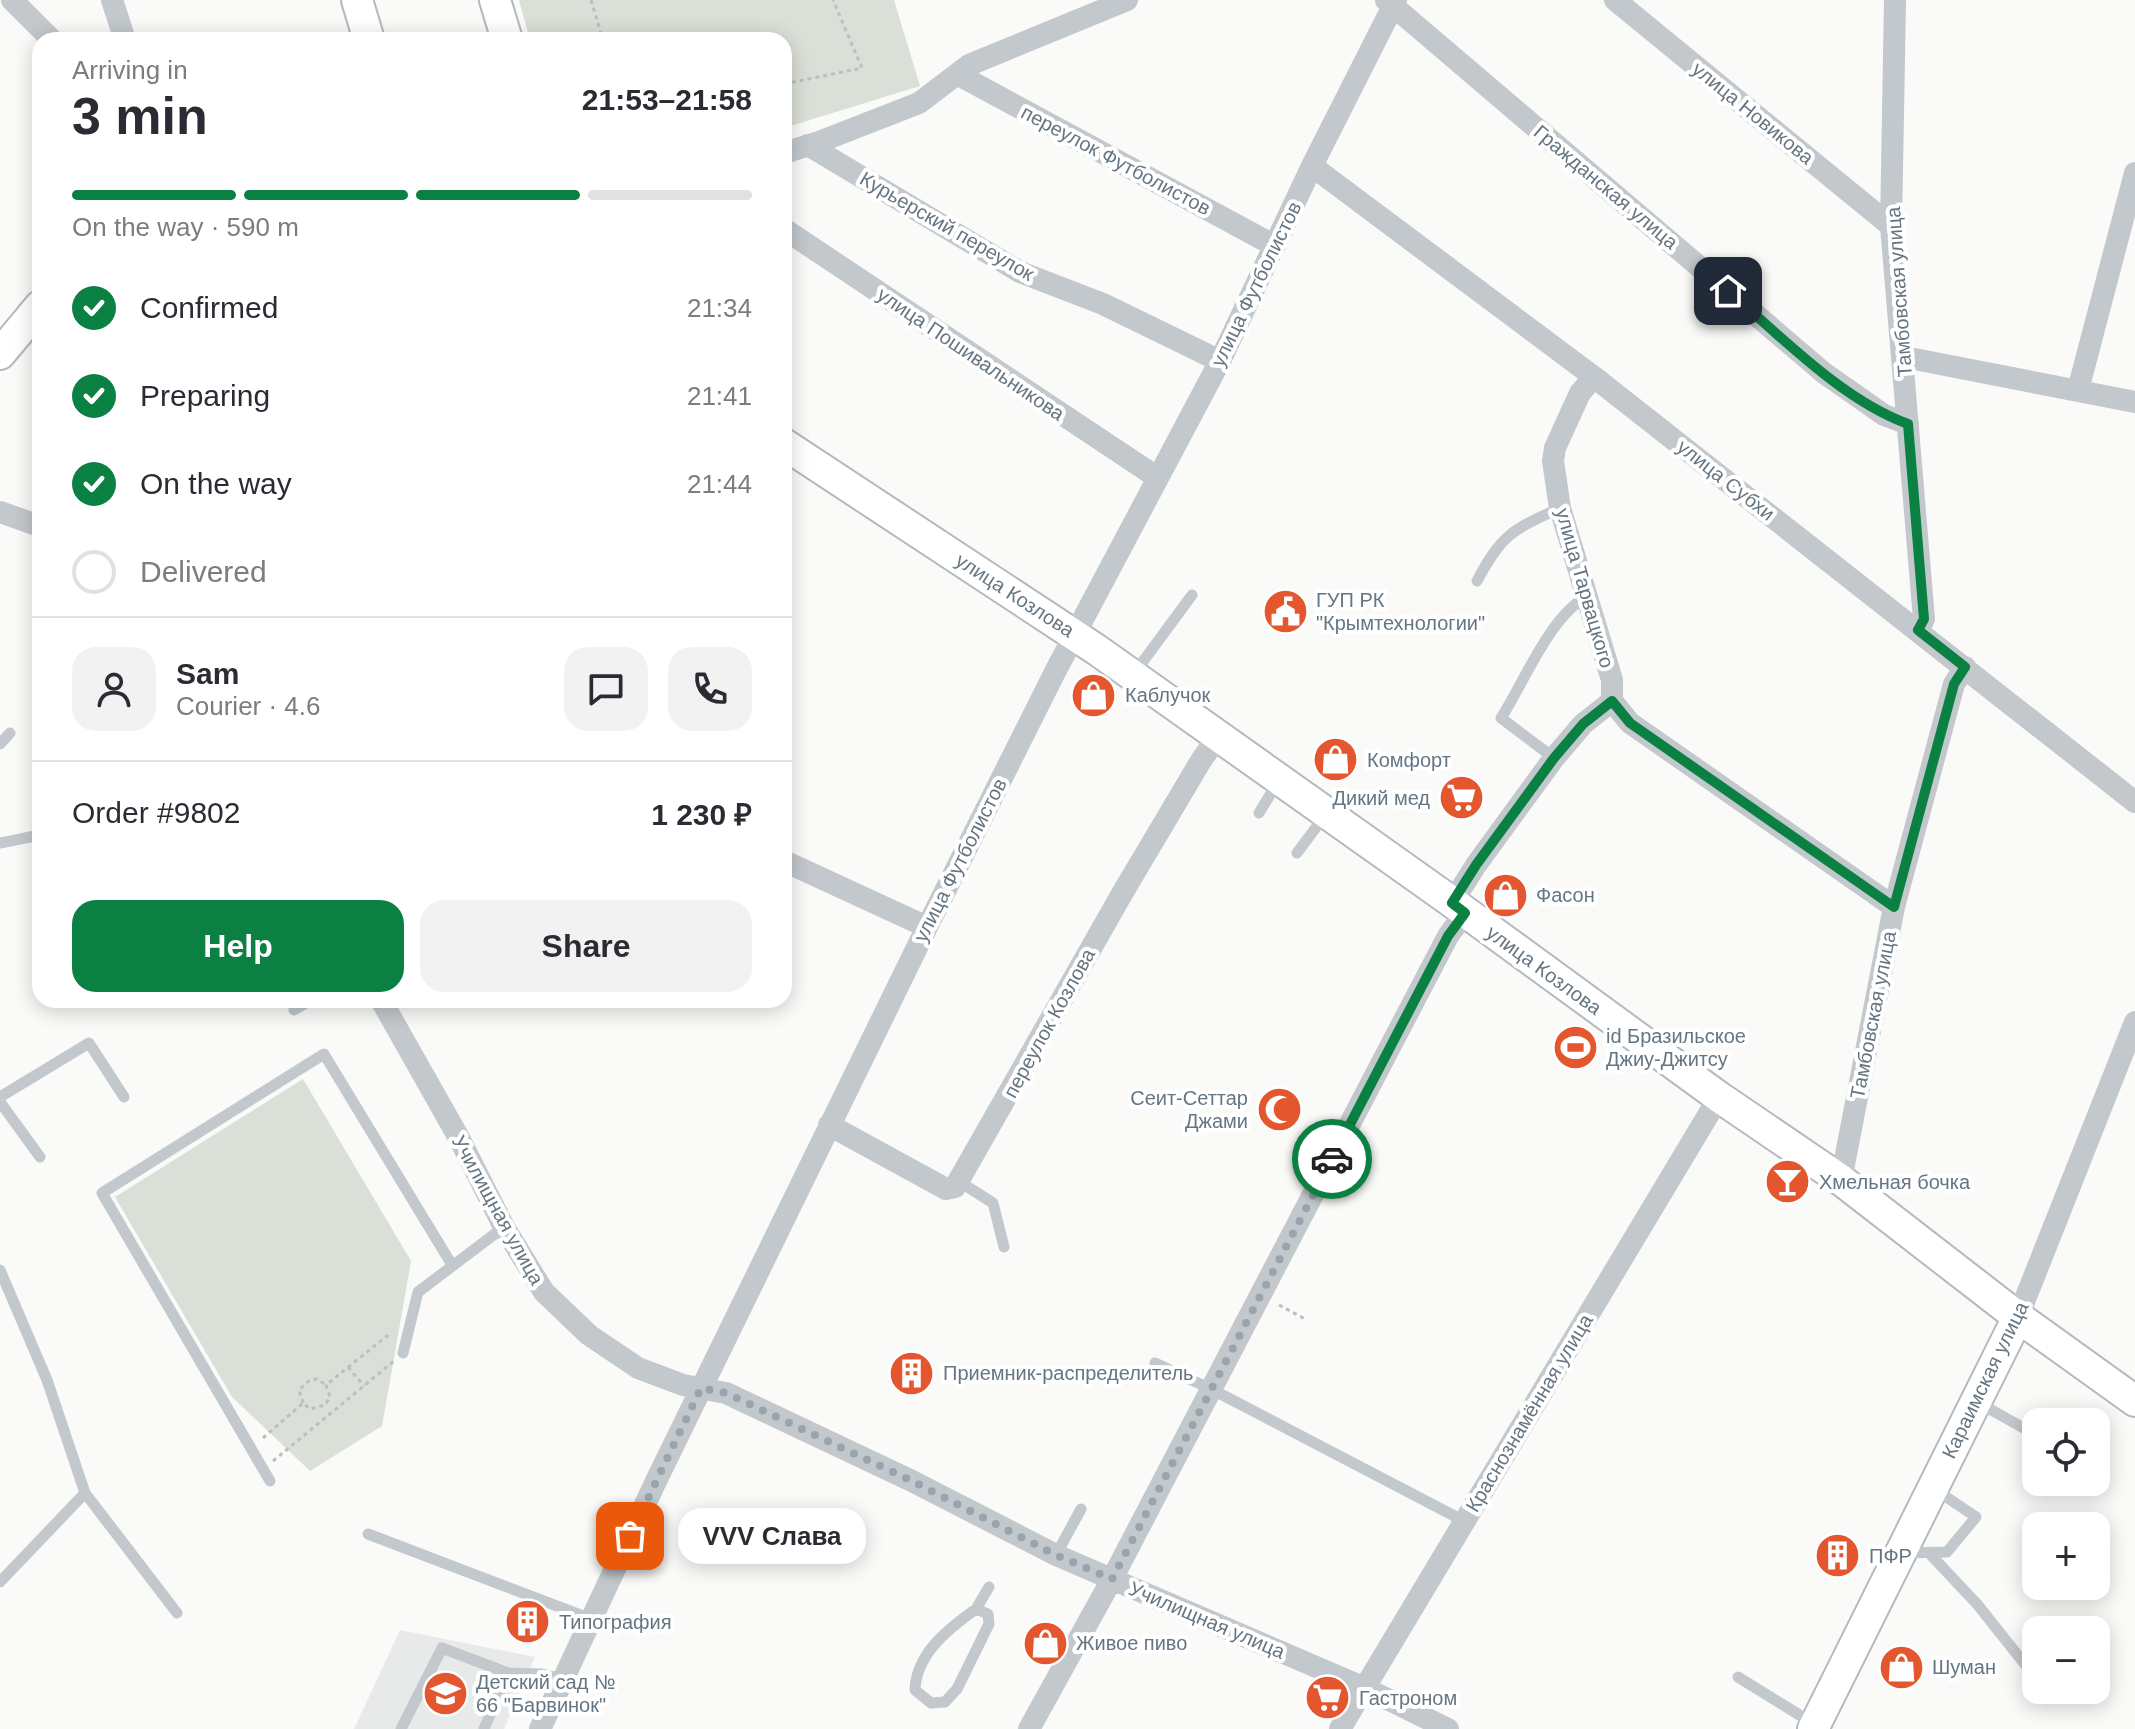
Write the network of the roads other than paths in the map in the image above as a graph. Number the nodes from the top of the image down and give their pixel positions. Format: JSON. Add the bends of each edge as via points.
{"nodes":[{"id":1,"x":12,"y":0,"type":"edge"},
{"id":2,"x":112,"y":0,"type":"edge"},
{"id":3,"x":357,"y":0,"type":"edge"},
{"id":4,"x":495,"y":0,"type":"edge"},
{"id":5,"x":1127,"y":0,"type":"edge"},
{"id":6,"x":1615,"y":0,"type":"edge"},
{"id":7,"x":1895,"y":0,"type":"edge"},
{"id":8,"x":1391,"y":2,"type":"edge"},
{"id":9,"x":44,"y":32,"type":"edge"},
{"id":10,"x":122,"y":32,"type":"edge"},
{"id":11,"x":367,"y":32,"type":"edge"},
{"id":12,"x":505,"y":32,"type":"edge"},
{"id":13,"x":957,"y":74,"type":"junction"},
{"id":14,"x":808,"y":145,"type":"junction"},
{"id":15,"x":792,"y":150,"type":"edge"},
{"id":16,"x":1312,"y":166,"type":"junction"},
{"id":17,"x":2135,"y":173,"type":"edge"},
{"id":18,"x":1891,"y":226,"type":"junction"},
{"id":19,"x":792,"y":234,"type":"edge"},
{"id":20,"x":1275,"y":246,"type":"junction"},
{"id":21,"x":32,"y":316,"type":"edge"},
{"id":22,"x":0,"y":354,"type":"edge"},
{"id":23,"x":1904,"y":357,"type":"junction"},
{"id":24,"x":1220,"y":361,"type":"junction"},
{"id":25,"x":1594,"y":377,"type":"junction"},
{"id":26,"x":2078,"y":390,"type":"junction"},
{"id":27,"x":2135,"y":402,"type":"edge"},
{"id":28,"x":1908,"y":424,"type":"junction"},
{"id":29,"x":792,"y":449,"type":"edge"},
{"id":30,"x":1158,"y":478,"type":"junction"},
{"id":31,"x":1560,"y":508,"type":"junction"},
{"id":32,"x":0,"y":512,"type":"edge"},
{"id":33,"x":32,"y":523,"type":"edge"},
{"id":34,"x":1477,"y":581,"type":"dead end"},
{"id":35,"x":1192,"y":595,"type":"dead end"},
{"id":36,"x":1588,"y":596,"type":"junction"},
{"id":37,"x":1918,"y":630,"type":"junction"},
{"id":38,"x":1075,"y":635,"type":"junction"},
{"id":39,"x":1965,"y":667,"type":"junction"},
{"id":40,"x":1133,"y":675,"type":"junction"},
{"id":41,"x":1612,"y":701,"type":"junction"},
{"id":42,"x":10,"y":733,"type":"dead end"},
{"id":43,"x":1218,"y":737,"type":"junction"},
{"id":44,"x":0,"y":744,"type":"edge"},
{"id":45,"x":1554,"y":758,"type":"junction"},
{"id":46,"x":1280,"y":780,"type":"junction"},
{"id":47,"x":2135,"y":802,"type":"edge"},
{"id":48,"x":1259,"y":813,"type":"dead end"},
{"id":49,"x":1326,"y":813,"type":"junction"},
{"id":50,"x":32,"y":837,"type":"edge"},
{"id":51,"x":0,"y":843,"type":"edge"},
{"id":52,"x":1297,"y":853,"type":"dead end"},
{"id":53,"x":792,"y":865,"type":"edge"},
{"id":54,"x":1894,"y":907,"type":"junction"},
{"id":55,"x":1459,"y":908,"type":"junction"},
{"id":56,"x":927,"y":927,"type":"junction"},
{"id":57,"x":297,"y":1008,"type":"edge"},
{"id":58,"x":386,"y":1008,"type":"edge"},
{"id":59,"x":294,"y":1010,"type":"dead end"},
{"id":60,"x":2135,"y":1022,"type":"edge"},
{"id":61,"x":124,"y":1097,"type":"dead end"},
{"id":62,"x":1719,"y":1097,"type":"junction"},
{"id":63,"x":0,"y":1100,"type":"edge"},
{"id":64,"x":829,"y":1125,"type":"junction"},
{"id":65,"x":40,"y":1157,"type":"dead end"},
{"id":66,"x":1841,"y":1180,"type":"junction"},
{"id":67,"x":960,"y":1182,"type":"junction"},
{"id":68,"x":504,"y":1227,"type":"junction"},
{"id":69,"x":1004,"y":1247,"type":"dead end"},
{"id":70,"x":452,"y":1265,"type":"junction"},
{"id":71,"x":0,"y":1270,"type":"edge"},
{"id":72,"x":2018,"y":1317,"type":"junction"},
{"id":73,"x":403,"y":1353,"type":"road end"},
{"id":74,"x":1155,"y":1363,"type":"dead end"},
{"id":75,"x":701,"y":1388,"type":"junction"},
{"id":76,"x":1211,"y":1389,"type":"junction"},
{"id":77,"x":1975,"y":1401,"type":"junction"},
{"id":78,"x":2135,"y":1401,"type":"edge"},
{"id":79,"x":2022,"y":1427,"type":"edge"},
{"id":80,"x":270,"y":1481,"type":"dead end"},
{"id":81,"x":1932,"y":1487,"type":"junction"},
{"id":82,"x":85,"y":1493,"type":"junction"},
{"id":83,"x":1081,"y":1509,"type":"dead end"},
{"id":84,"x":1464,"y":1521,"type":"junction"},
{"id":85,"x":368,"y":1534,"type":"dead end"},
{"id":86,"x":1898,"y":1553,"type":"junction"},
{"id":87,"x":1929,"y":1553,"type":"junction"},
{"id":88,"x":1056,"y":1555,"type":"junction"},
{"id":89,"x":1112,"y":1579,"type":"junction"},
{"id":90,"x":0,"y":1582,"type":"edge"},
{"id":91,"x":989,"y":1587,"type":"dead end"},
{"id":92,"x":976,"y":1609,"type":"junction"},
{"id":93,"x":177,"y":1613,"type":"dead end"},
{"id":94,"x":591,"y":1619,"type":"junction"},
{"id":95,"x":2022,"y":1660,"type":"edge"},
{"id":96,"x":508,"y":1673,"type":"junction"},
{"id":97,"x":1738,"y":1677,"type":"dead end"},
{"id":98,"x":563,"y":1679,"type":"junction"},
{"id":99,"x":1365,"y":1688,"type":"junction"},
{"id":100,"x":1814,"y":1726,"type":"edge"},
{"id":101,"x":401,"y":1729,"type":"edge"},
{"id":102,"x":484,"y":1729,"type":"edge"},
{"id":103,"x":540,"y":1729,"type":"edge"},
{"id":104,"x":1029,"y":1729,"type":"edge"},
{"id":105,"x":1340,"y":1729,"type":"edge"},
{"id":106,"x":1448,"y":1729,"type":"edge"}],
"edges":[{"from":1,"to":9,"type":"street"},
{"from":2,"to":10,"type":"street"},
{"from":3,"to":11,"type":"main road"},
{"from":4,"to":12,"type":"main road"},
{"from":5,"to":13,"type":"street"},
{"from":6,"to":18,"type":"street","name":"улица Новикова"},
{"from":7,"to":18,"type":"street","name":"Тамбовская улица"},
{"from":8,"to":16,"type":"street","name":"улица Футболистов"},
{"from":8,"to":28,"type":"street","name":"Гражданская улица","via":[[1824,373],[1884,415]]},
{"from":13,"to":14,"type":"street","via":[[919,103]]},
{"from":13,"to":20,"type":"street","name":"переулок Футболистов"},
{"from":14,"to":15,"type":"street"},
{"from":14,"to":24,"type":"street","name":"Курьерский переулок","via":[[1020,272],[1103,304]]},
{"from":16,"to":20,"type":"street","name":"улица Футболистов"},
{"from":16,"to":25,"type":"street","name":"улица Субхи"},
{"from":17,"to":26,"type":"street"},
{"from":18,"to":23,"type":"street","name":"Тамбовская улица"},
{"from":19,"to":30,"type":"street","name":"улица Пошивальникова"},
{"from":20,"to":24,"type":"street","name":"улица Футболистов"},
{"from":21,"to":22,"type":"main road"},
{"from":23,"to":26,"type":"street"},
{"from":23,"to":28,"type":"street","name":"Тамбовская улица"},
{"from":24,"to":30,"type":"street","name":"улица Футболистов"},
{"from":25,"to":31,"type":"street","name":"улица Тарвацкого","via":[[1580,393],[1555,448]]},
{"from":25,"to":37,"type":"street","name":"улица Субхи"},
{"from":26,"to":27,"type":"street"},
{"from":28,"to":37,"type":"street","name":"Тамбовская улица","via":[[1924,619]]},
{"from":29,"to":38,"type":"main road","name":"улица Козлова"},
{"from":30,"to":38,"type":"street","name":"улица Футболистов"},
{"from":31,"to":34,"type":"lane","via":[[1510,534],[1494,549]]},
{"from":31,"to":36,"type":"street","name":"улица Тарвацкого"},
{"from":32,"to":33,"type":"street"},
{"from":35,"to":40,"type":"lane"},
{"from":36,"to":41,"type":"street","name":"улица Тарвацкого","via":[[1612,680]]},
{"from":36,"to":45,"type":"lane","via":[[1573,603],[1528,667],[1501,718]]},
{"from":37,"to":39,"type":"street","name":"улица Субхи"},
{"from":38,"to":40,"type":"main road","name":"улица Козлова"},
{"from":38,"to":56,"type":"street","name":"улица Футболистов"},
{"from":39,"to":47,"type":"street","name":"улица Субхи"},
{"from":39,"to":54,"type":"street","name":"Тамбовская улица","via":[[1954,684]]},
{"from":40,"to":43,"type":"main road","name":"улица Козлова"},
{"from":41,"to":45,"type":"street"},
{"from":41,"to":54,"type":"street","via":[[1630,723]]},
{"from":42,"to":44,"type":"lane"},
{"from":43,"to":46,"type":"main road","name":"улица Козлова"},
{"from":43,"to":67,"type":"street","name":"переулок Козлова","via":[[1099,933]]},
{"from":45,"to":55,"type":"street","via":[[1476,865]]},
{"from":46,"to":48,"type":"lane"},
{"from":46,"to":49,"type":"main road","name":"улица Козлова"},
{"from":49,"to":52,"type":"lane"},
{"from":49,"to":55,"type":"main road","name":"улица Козлова"},
{"from":50,"to":51,"type":"lane"},
{"from":53,"to":56,"type":"street"},
{"from":54,"to":66,"type":"street","name":"Тамбовская улица"},
{"from":55,"to":62,"type":"main road","name":"улица Козлова"},
{"from":55,"to":76,"type":"street"},
{"from":56,"to":64,"type":"street","name":"улица Футболистов"},
{"from":57,"to":59,"type":"lane"},
{"from":58,"to":68,"type":"street","name":"Училищная улица"},
{"from":60,"to":72,"type":"street","name":"Караимская улица"},
{"from":61,"to":63,"type":"lane","via":[[89,1043]]},
{"from":62,"to":66,"type":"main road","name":"улица Козлова"},
{"from":62,"to":84,"type":"street","name":"Краснознамённая улица"},
{"from":63,"to":65,"type":"lane"},
{"from":64,"to":67,"type":"street","via":[[946,1189]]},
{"from":64,"to":75,"type":"street","name":"улица Футболистов"},
{"from":66,"to":72,"type":"main road","name":"улица Козлова"},
{"from":67,"to":69,"type":"lane","via":[[993,1203]]},
{"from":68,"to":70,"type":"lane"},
{"from":68,"to":75,"type":"street","name":"Училищная улица","via":[[544,1292],[589,1335],[638,1368]]},
{"from":70,"to":73,"type":"lane","via":[[418,1292]]},
{"from":70,"to":80,"type":"lane","via":[[324,1054],[102,1193]]},
{"from":71,"to":82,"type":"lane","via":[[47,1380]]},
{"from":72,"to":77,"type":"main road","name":"Караимская улица"},
{"from":72,"to":78,"type":"main road","name":"улица Козлова"},
{"from":74,"to":76,"type":"lane"},
{"from":75,"to":88,"type":"street","name":"Училищная улица","via":[[726,1393],[912,1481],[1010,1540]]},
{"from":75,"to":94,"type":"street","name":"улица Футболистов"},
{"from":76,"to":84,"type":"lane"},
{"from":76,"to":89,"type":"street"},
{"from":77,"to":79,"type":"lane"},
{"from":77,"to":81,"type":"main road","name":"Караимская улица"},
{"from":81,"to":86,"type":"main road","name":"Караимская улица"},
{"from":81,"to":87,"type":"lane","via":[[1976,1517],[1947,1552]]},
{"from":82,"to":90,"type":"lane"},
{"from":82,"to":93,"type":"lane"},
{"from":83,"to":88,"type":"lane"},
{"from":84,"to":99,"type":"street","name":"Краснознамённая улица"},
{"from":85,"to":94,"type":"lane"},
{"from":86,"to":87,"type":"lane"},
{"from":86,"to":100,"type":"main road","name":"Караимская улица"},
{"from":87,"to":95,"type":"lane"},
{"from":88,"to":89,"type":"street","name":"Училищная улица"},
{"from":89,"to":99,"type":"street","name":"Училищная улица"},
{"from":89,"to":104,"type":"street"},
{"from":91,"to":92,"type":"lane"},
{"from":92,"to":92,"type":"lane","via":[[988,1614],[989,1624],[957,1689],[945,1702],[931,1703],[915,1690],[915,1673],[934,1645]]},
{"from":94,"to":98,"type":"street","name":"улица Футболистов"},
{"from":96,"to":98,"type":"lane"},
{"from":96,"to":101,"type":"lane","via":[[442,1648]]},
{"from":96,"to":102,"type":"lane"},
{"from":97,"to":100,"type":"lane"},
{"from":98,"to":103,"type":"street","name":"улица Футболистов"},
{"from":99,"to":105,"type":"street","name":"Краснознамённая улица"},
{"from":99,"to":106,"type":"street","name":"Училищная улица"}]}
